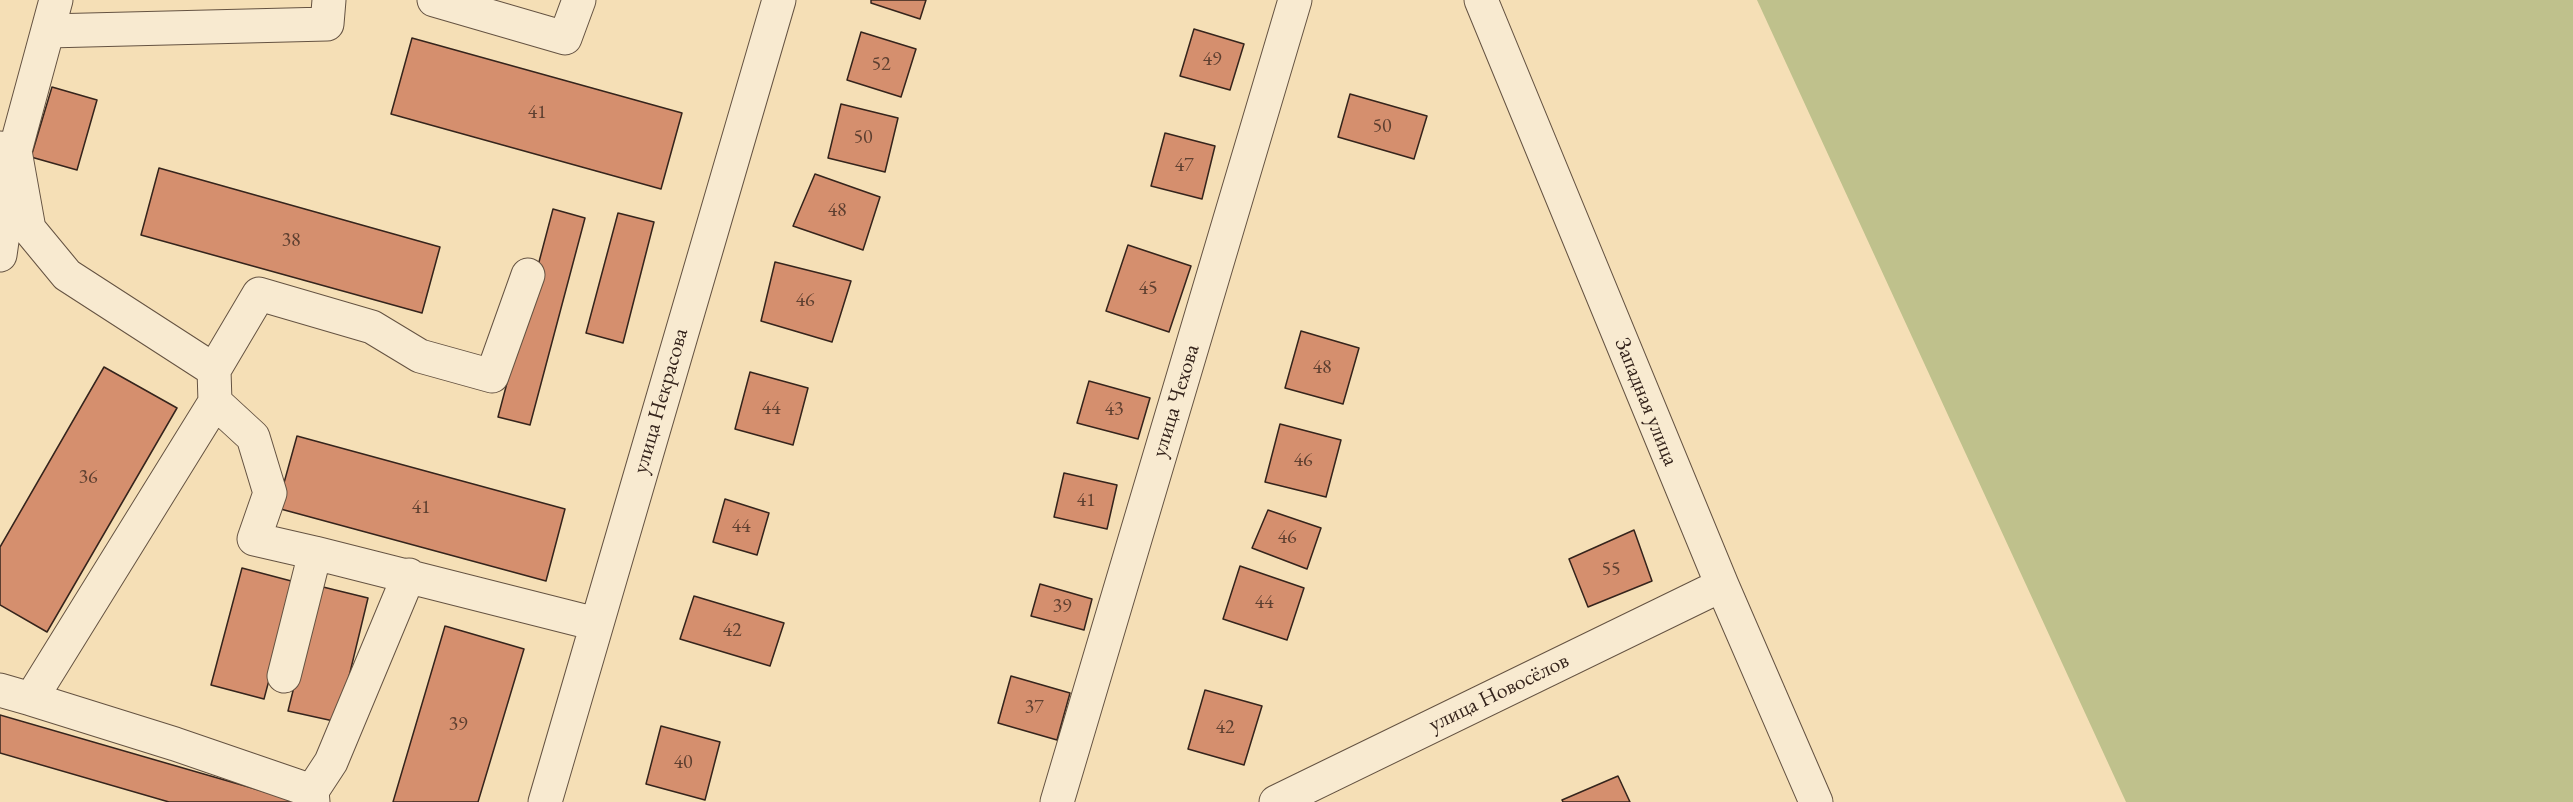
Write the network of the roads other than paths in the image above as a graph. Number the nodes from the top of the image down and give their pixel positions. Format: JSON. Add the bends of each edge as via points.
{"nodes":[{"id":1,"x":56,"y":0,"type":"edge"},
{"id":2,"x":329,"y":0,"type":"edge"},
{"id":3,"x":434,"y":0,"type":"edge"},
{"id":4,"x":579,"y":0,"type":"edge"},
{"id":5,"x":779,"y":0,"type":"edge"},
{"id":6,"x":1295,"y":0,"type":"edge"},
{"id":7,"x":1481,"y":0,"type":"edge"},
{"id":8,"x":48,"y":31,"type":"junction"},
{"id":9,"x":7,"y":149,"type":"edge"},
{"id":10,"x":0,"y":255,"type":"edge"},
{"id":11,"x":528,"y":275,"type":"dead end"},
{"id":12,"x":214,"y":386,"type":"junction"},
{"id":13,"x":315,"y":553,"type":"junction"},
{"id":14,"x":409,"y":575,"type":"junction"},
{"id":15,"x":1722,"y":585,"type":"junction"},
{"id":16,"x":596,"y":624,"type":"junction"},
{"id":17,"x":284,"y":676,"type":"dead end"},
{"id":18,"x":0,"y":690,"type":"edge"},
{"id":19,"x":31,"y":699,"type":"junction"},
{"id":20,"x":313,"y":796,"type":"edge"},
{"id":21,"x":545,"y":802,"type":"edge"},
{"id":22,"x":1058,"y":802,"type":"edge"},
{"id":23,"x":1276,"y":802,"type":"edge"},
{"id":24,"x":1816,"y":802,"type":"edge"}],
"edges":[{"from":1,"to":8,"type":"street"},
{"from":2,"to":8,"type":"street","via":[[327,24]]},
{"from":3,"to":4,"type":"street","via":[[565,38]]},
{"from":5,"to":16,"type":"street","name":"улица Некрасова"},
{"from":6,"to":22,"type":"street","name":"улица Чехова"},
{"from":7,"to":15,"type":"street","name":"Западная улица"},
{"from":8,"to":9,"type":"street"},
{"from":9,"to":10,"type":"street"},
{"from":9,"to":12,"type":"street","via":[[29,229],[67,275]]},
{"from":11,"to":12,"type":"street","via":[[492,376],[420,356],[372,327],[259,294]]},
{"from":12,"to":13,"type":"street","via":[[253,437],[270,493],[254,539]]},
{"from":12,"to":19,"type":"street"},
{"from":13,"to":14,"type":"street"},
{"from":13,"to":17,"type":"street"},
{"from":14,"to":16,"type":"street"},
{"from":14,"to":20,"type":"street"},
{"from":15,"to":23,"type":"street","name":"улица Новосёлов"},
{"from":15,"to":24,"type":"street","name":"Западная улица"},
{"from":16,"to":21,"type":"street","name":"улица Некрасова"},
{"from":18,"to":19,"type":"street"},
{"from":19,"to":20,"type":"street","via":[[176,744]]}]}
